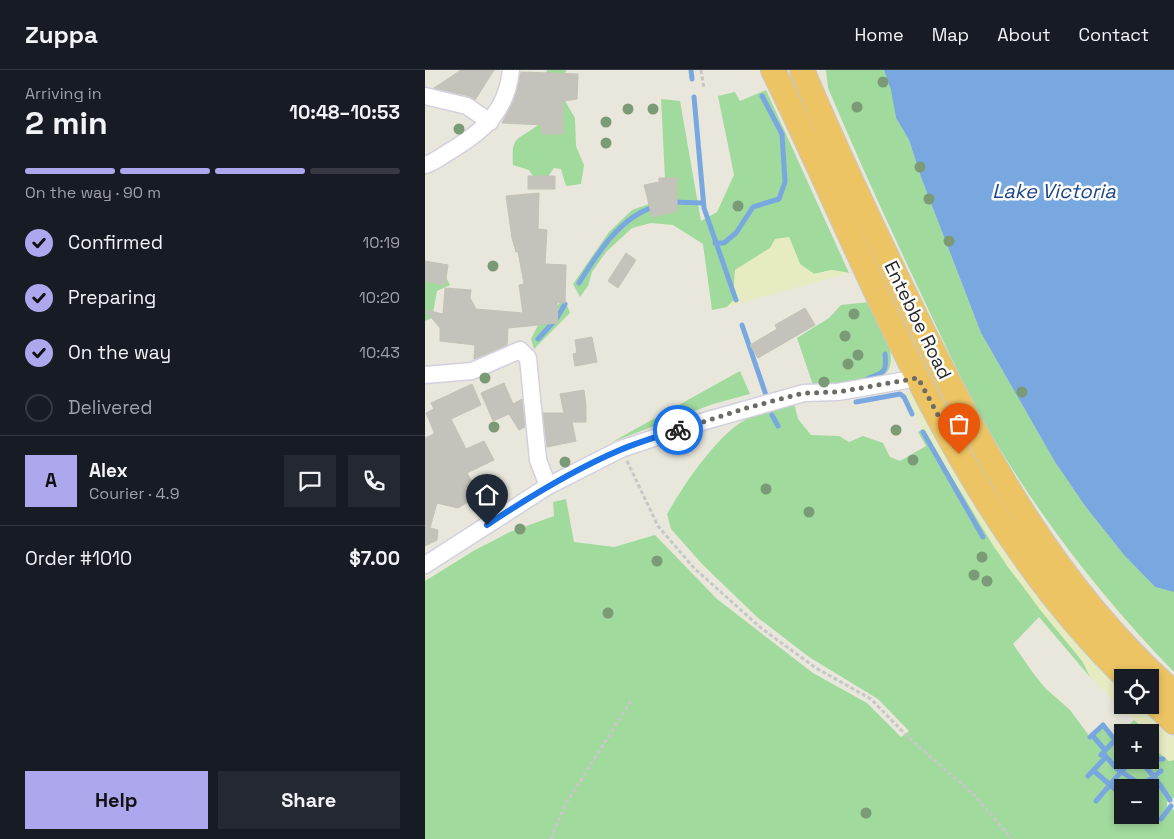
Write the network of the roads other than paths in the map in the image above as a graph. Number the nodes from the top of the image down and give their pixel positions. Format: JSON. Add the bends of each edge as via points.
{"nodes":[{"id":1,"x":511,"y":70,"type":"edge"},
{"id":2,"x":773,"y":70,"type":"edge"},
{"id":3,"x":802,"y":70,"type":"edge"},
{"id":4,"x":425,"y":96,"type":"edge"},
{"id":5,"x":490,"y":122,"type":"junction"},
{"id":6,"x":425,"y":165,"type":"edge"},
{"id":7,"x":425,"y":375,"type":"edge"},
{"id":8,"x":918,"y":378,"type":"junction"},
{"id":9,"x":548,"y":486,"type":"junction"},
{"id":10,"x":425,"y":565,"type":"edge"},
{"id":11,"x":1118,"y":669,"type":"edge"},
{"id":12,"x":1174,"y":693,"type":"edge"},
{"id":13,"x":1159,"y":708,"type":"edge"},
{"id":14,"x":1174,"y":722,"type":"edge"}],
"edges":[{"from":1,"to":5,"type":"street","via":[[510,87]]},
{"from":2,"to":8,"type":"highway","name":"Entebbe Road"},
{"from":3,"to":12,"type":"highway","name":"Entebbe Road","via":[[891,266],[969,423],[1006,486],[1045,547],[1093,610],[1146,669]]},
{"from":4,"to":5,"type":"street","via":[[467,106]]},
{"from":5,"to":6,"type":"street","via":[[470,140]]},
{"from":7,"to":9,"type":"street","via":[[472,371],[520,350],[528,358],[538,460]]},
{"from":8,"to":9,"type":"street","via":[[838,392],[804,393],[732,412],[621,449]]},
{"from":8,"to":11,"type":"highway","name":"Entebbe Road","via":[[950,440],[993,510],[1065,608]]},
{"from":9,"to":10,"type":"street"},
{"from":13,"to":14,"type":"highway"}]}
